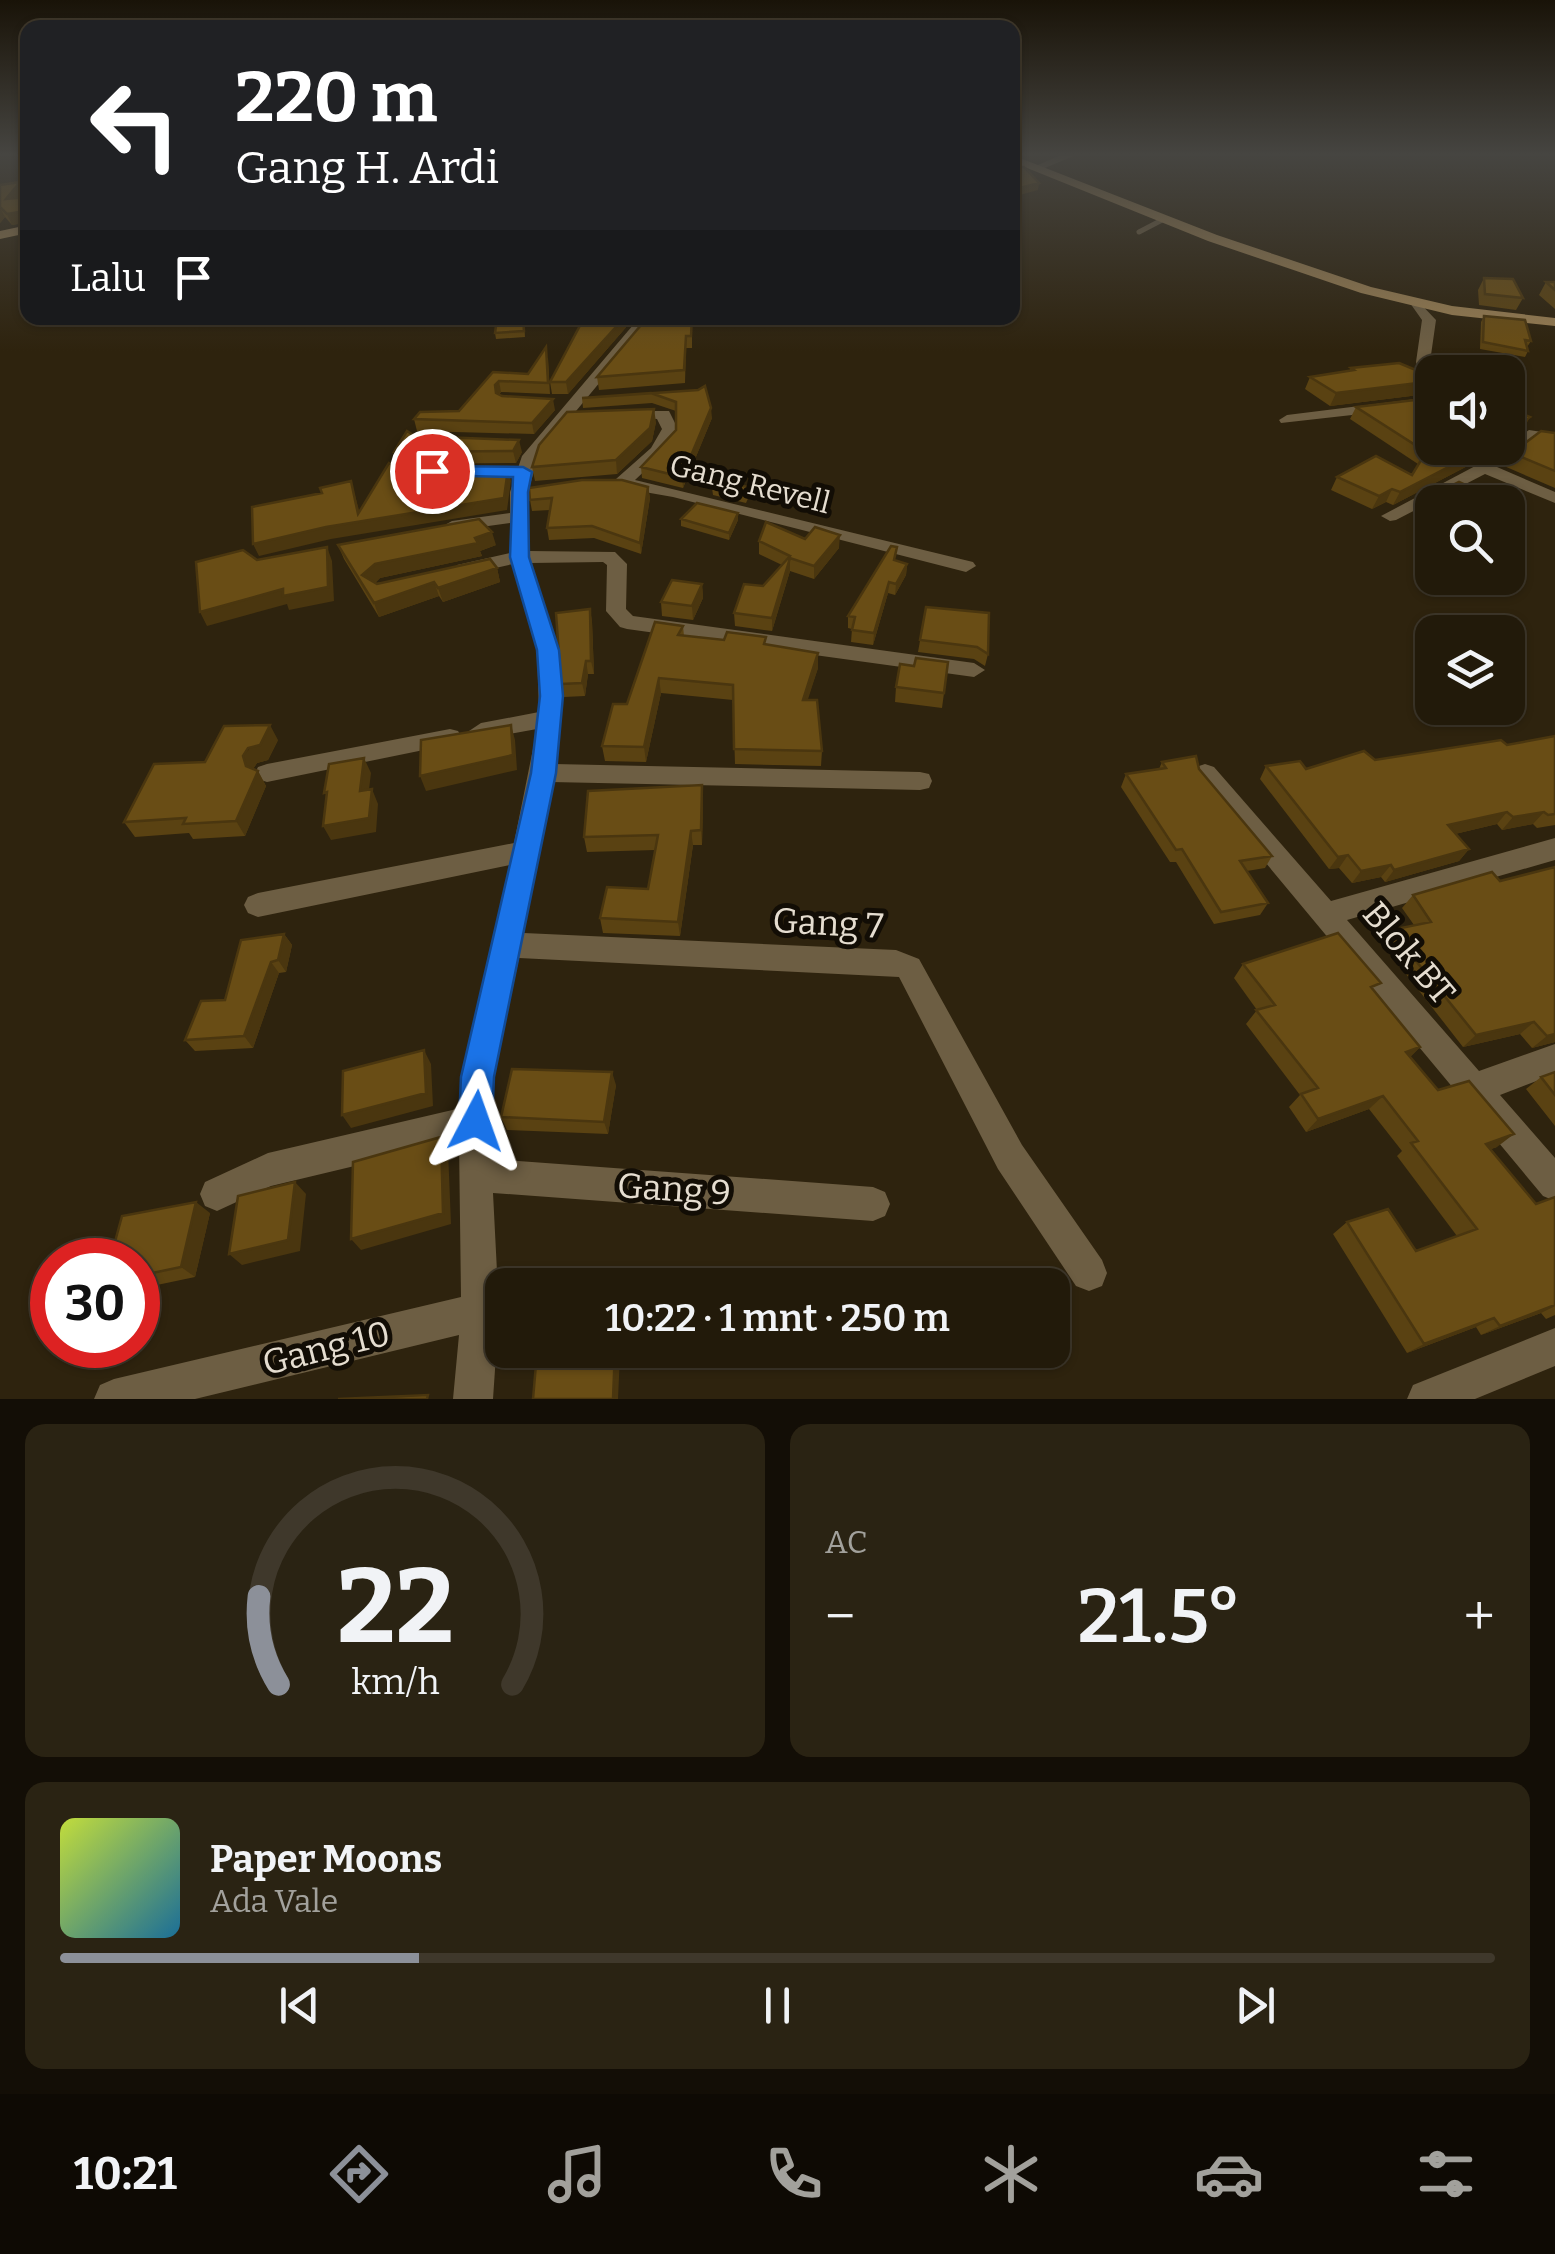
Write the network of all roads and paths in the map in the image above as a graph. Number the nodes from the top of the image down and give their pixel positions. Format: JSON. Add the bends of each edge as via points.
{"nodes":[{"id":1,"x":1162,"y":220,"type":"edge"},
{"id":2,"x":1168,"y":220,"type":"edge"},
{"id":3,"x":1139,"y":232,"type":"dead end"},
{"id":4,"x":1416,"y":303,"type":"junction"},
{"id":5,"x":1555,"y":322,"type":"edge"},
{"id":6,"x":641,"y":325,"type":"edge"},
{"id":7,"x":1424,"y":355,"type":"edge"},
{"id":8,"x":1415,"y":403,"type":"edge"},
{"id":9,"x":577,"y":407,"type":"junction"},
{"id":10,"x":1287,"y":420,"type":"dead end"},
{"id":11,"x":1525,"y":438,"type":"edge"},
{"id":12,"x":1555,"y":439,"type":"edge"},
{"id":13,"x":1485,"y":465,"type":"edge"},
{"id":14,"x":1496,"y":465,"type":"edge"},
{"id":15,"x":1555,"y":498,"type":"edge"},
{"id":16,"x":518,"y":516,"type":"junction"},
{"id":17,"x":1390,"y":516,"type":"dead end"},
{"id":18,"x":428,"y":531,"type":"edge"},
{"id":19,"x":520,"y":557,"type":"junction"},
{"id":20,"x":966,"y":566,"type":"dead end"},
{"id":21,"x":452,"y":572,"type":"edge"},
{"id":22,"x":974,"y":670,"type":"dead end"},
{"id":23,"x":551,"y":718,"type":"junction"},
{"id":24,"x":267,"y":773,"type":"dead end"},
{"id":25,"x":543,"y":773,"type":"junction"},
{"id":26,"x":1205,"y":773,"type":"edge"},
{"id":27,"x":920,"y":781,"type":"dead end"},
{"id":28,"x":1555,"y":849,"type":"edge"},
{"id":29,"x":525,"y":851,"type":"junction"},
{"id":30,"x":258,"y":905,"type":"dead end"},
{"id":31,"x":1326,"y":914,"type":"junction"},
{"id":32,"x":508,"y":945,"type":"junction"},
{"id":33,"x":1555,"y":1059,"type":"edge"},
{"id":34,"x":1475,"y":1088,"type":"junction"},
{"id":35,"x":476,"y":1121,"type":"junction"},
{"id":36,"x":475,"y":1175,"type":"junction"},
{"id":37,"x":1555,"y":1184,"type":"edge"},
{"id":38,"x":217,"y":1194,"type":"dead end"},
{"id":39,"x":874,"y":1204,"type":"dead end"},
{"id":40,"x":1088,"y":1272,"type":"dead end"},
{"id":41,"x":480,"y":1311,"type":"junction"},
{"id":42,"x":1555,"y":1347,"type":"edge"},
{"id":43,"x":114,"y":1399,"type":"edge"},
{"id":44,"x":473,"y":1399,"type":"edge"},
{"id":45,"x":1427,"y":1399,"type":"edge"}],
"edges":[{"from":1,"to":3,"type":"lane"},
{"from":2,"to":4,"type":"main road"},
{"from":4,"to":5,"type":"main road"},
{"from":4,"to":7,"type":"street","via":[[1430,320]]},
{"from":6,"to":9,"type":"street"},
{"from":8,"to":10,"type":"street"},
{"from":9,"to":16,"type":"street","via":[[531,443],[515,472],[527,491]]},
{"from":9,"to":20,"type":"street","name":"Gang Revell","via":[[668,417],[664,446],[614,482]]},
{"from":11,"to":12,"type":"street"},
{"from":13,"to":17,"type":"street"},
{"from":14,"to":15,"type":"street"},
{"from":16,"to":18,"type":"street"},
{"from":16,"to":19,"type":"street"},
{"from":19,"to":21,"type":"street"},
{"from":19,"to":22,"type":"street","via":[[608,556],[617,564],[619,618],[640,626]]},
{"from":19,"to":23,"type":"street","via":[[548,650]]},
{"from":23,"to":24,"type":"street"},
{"from":23,"to":25,"type":"street"},
{"from":25,"to":27,"type":"street"},
{"from":25,"to":29,"type":"street"},
{"from":26,"to":31,"type":"street","name":"Blok BT"},
{"from":28,"to":31,"type":"street"},
{"from":29,"to":30,"type":"street"},
{"from":29,"to":32,"type":"street"},
{"from":31,"to":34,"type":"street","name":"Blok BT"},
{"from":32,"to":35,"type":"street","via":[[478,1077]]},
{"from":32,"to":40,"type":"street","name":"Gang 7","via":[[909,968],[1010,1157]]},
{"from":33,"to":34,"type":"street"},
{"from":34,"to":37,"type":"street","name":"Blok BT"},
{"from":35,"to":36,"type":"street"},
{"from":35,"to":38,"type":"street","via":[[268,1170]]},
{"from":36,"to":39,"type":"street","name":"Gang 9"},
{"from":36,"to":41,"type":"street"},
{"from":41,"to":43,"type":"street","name":"Gang 10"},
{"from":41,"to":44,"type":"street"},
{"from":42,"to":45,"type":"street"}]}
